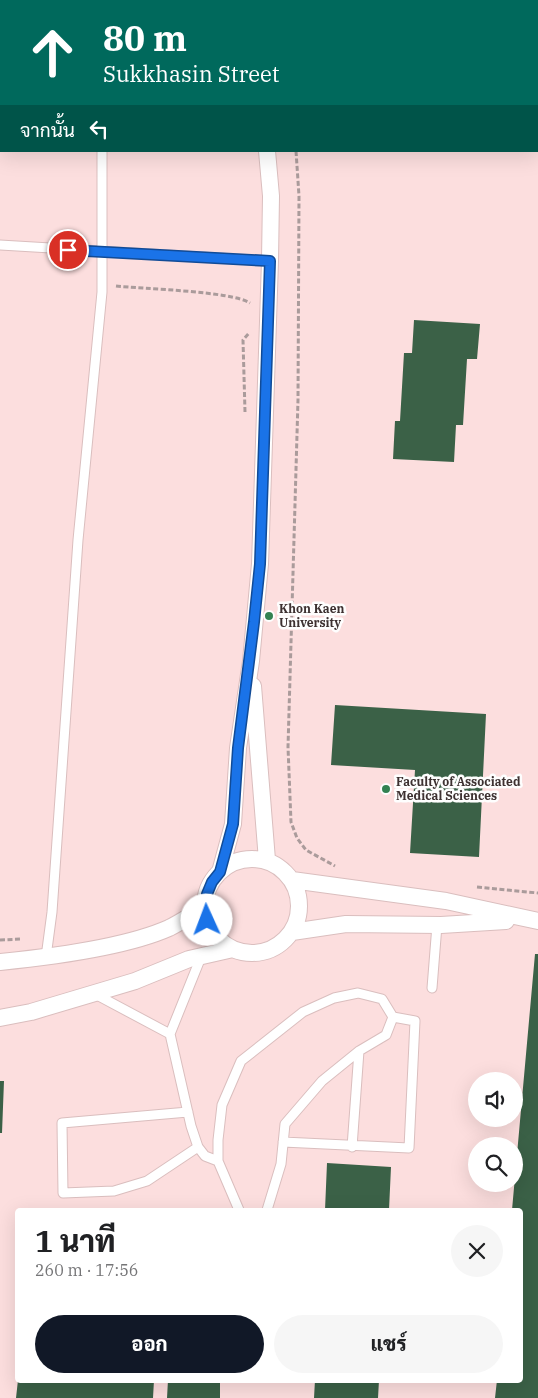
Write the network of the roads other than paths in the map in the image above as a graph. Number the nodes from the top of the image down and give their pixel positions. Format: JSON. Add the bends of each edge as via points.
{"nodes":[{"id":1,"x":102,"y":152,"type":"edge"},
{"id":2,"x":267,"y":152,"type":"edge"},
{"id":3,"x":0,"y":245,"type":"edge"},
{"id":4,"x":102,"y":252,"type":"junction"},
{"id":5,"x":270,"y":261,"type":"junction"},
{"id":6,"x":251,"y":661,"type":"junction"},
{"id":7,"x":267,"y":860,"type":"junction"},
{"id":8,"x":220,"y":872,"type":"junction"},
{"id":9,"x":292,"y":880,"type":"junction"},
{"id":10,"x":205,"y":907,"type":"junction"},
{"id":11,"x":530,"y":920,"type":"edge"},
{"id":12,"x":437,"y":925,"type":"junction"},
{"id":13,"x":292,"y":932,"type":"junction"},
{"id":14,"x":232,"y":949,"type":"junction"},
{"id":15,"x":201,"y":956,"type":"junction"},
{"id":16,"x":46,"y":957,"type":"junction"},
{"id":17,"x":0,"y":962,"type":"edge"},
{"id":18,"x":432,"y":988,"type":"dead end"},
{"id":19,"x":94,"y":993,"type":"junction"},
{"id":20,"x":392,"y":1017,"type":"junction"},
{"id":21,"x":0,"y":1018,"type":"edge"},
{"id":22,"x":170,"y":1034,"type":"junction"},
{"id":23,"x":359,"y":1051,"type":"junction"},
{"id":24,"x":188,"y":1112,"type":"junction"},
{"id":25,"x":283,"y":1142,"type":"junction"},
{"id":26,"x":198,"y":1147,"type":"junction"},
{"id":27,"x":352,"y":1148,"type":"junction"},
{"id":28,"x":218,"y":1161,"type":"junction"},
{"id":29,"x":237,"y":1208,"type":"edge"},
{"id":30,"x":268,"y":1208,"type":"edge"}],
"edges":[{"from":1,"to":4,"type":"lane"},
{"from":2,"to":5,"type":"street","via":[[271,196]]},
{"from":3,"to":4,"type":"lane"},
{"from":4,"to":5,"type":"lane"},
{"from":4,"to":16,"type":"lane","via":[[102,285],[78,540],[52,912]]},
{"from":5,"to":6,"type":"street","via":[[260,564]]},
{"from":6,"to":7,"type":"street"},
{"from":6,"to":8,"type":"street","via":[[238,748],[233,824]]},
{"from":7,"to":8,"type":"street","via":[[242,860]]},
{"from":7,"to":9,"type":"street"},
{"from":8,"to":10,"type":"street","via":[[212,882]]},
{"from":9,"to":11,"type":"street","via":[[446,901]]},
{"from":9,"to":13,"type":"street","via":[[300,906]]},
{"from":10,"to":14,"type":"street","via":[[213,932]]},
{"from":10,"to":16,"type":"street","via":[[169,928],[127,941]]},
{"from":11,"to":12,"type":"street"},
{"from":12,"to":13,"type":"street","via":[[346,924]]},
{"from":12,"to":18,"type":"lane"},
{"from":13,"to":14,"type":"street","via":[[272,950],[245,953]]},
{"from":14,"to":15,"type":"street"},
{"from":15,"to":19,"type":"street"},
{"from":15,"to":22,"type":"lane"},
{"from":16,"to":17,"type":"street"},
{"from":19,"to":21,"type":"street"},
{"from":19,"to":22,"type":"lane"},
{"from":20,"to":23,"type":"lane","via":[[386,1035]]},
{"from":20,"to":27,"type":"lane","via":[[415,1021],[409,1148]]},
{"from":20,"to":28,"type":"lane","via":[[382,999],[358,993],[334,998],[303,1012],[241,1061],[226,1096],[220,1122]]},
{"from":22,"to":24,"type":"lane"},
{"from":23,"to":25,"type":"lane","via":[[322,1081],[294,1111],[285,1124]]},
{"from":23,"to":27,"type":"lane"},
{"from":24,"to":26,"type":"lane"},
{"from":24,"to":26,"type":"lane","via":[[62,1123],[63,1193],[114,1190],[147,1181]]},
{"from":25,"to":27,"type":"lane"},
{"from":25,"to":30,"type":"lane","via":[[281,1164]]},
{"from":26,"to":28,"type":"lane","via":[[205,1156]]},
{"from":28,"to":29,"type":"lane"}]}
